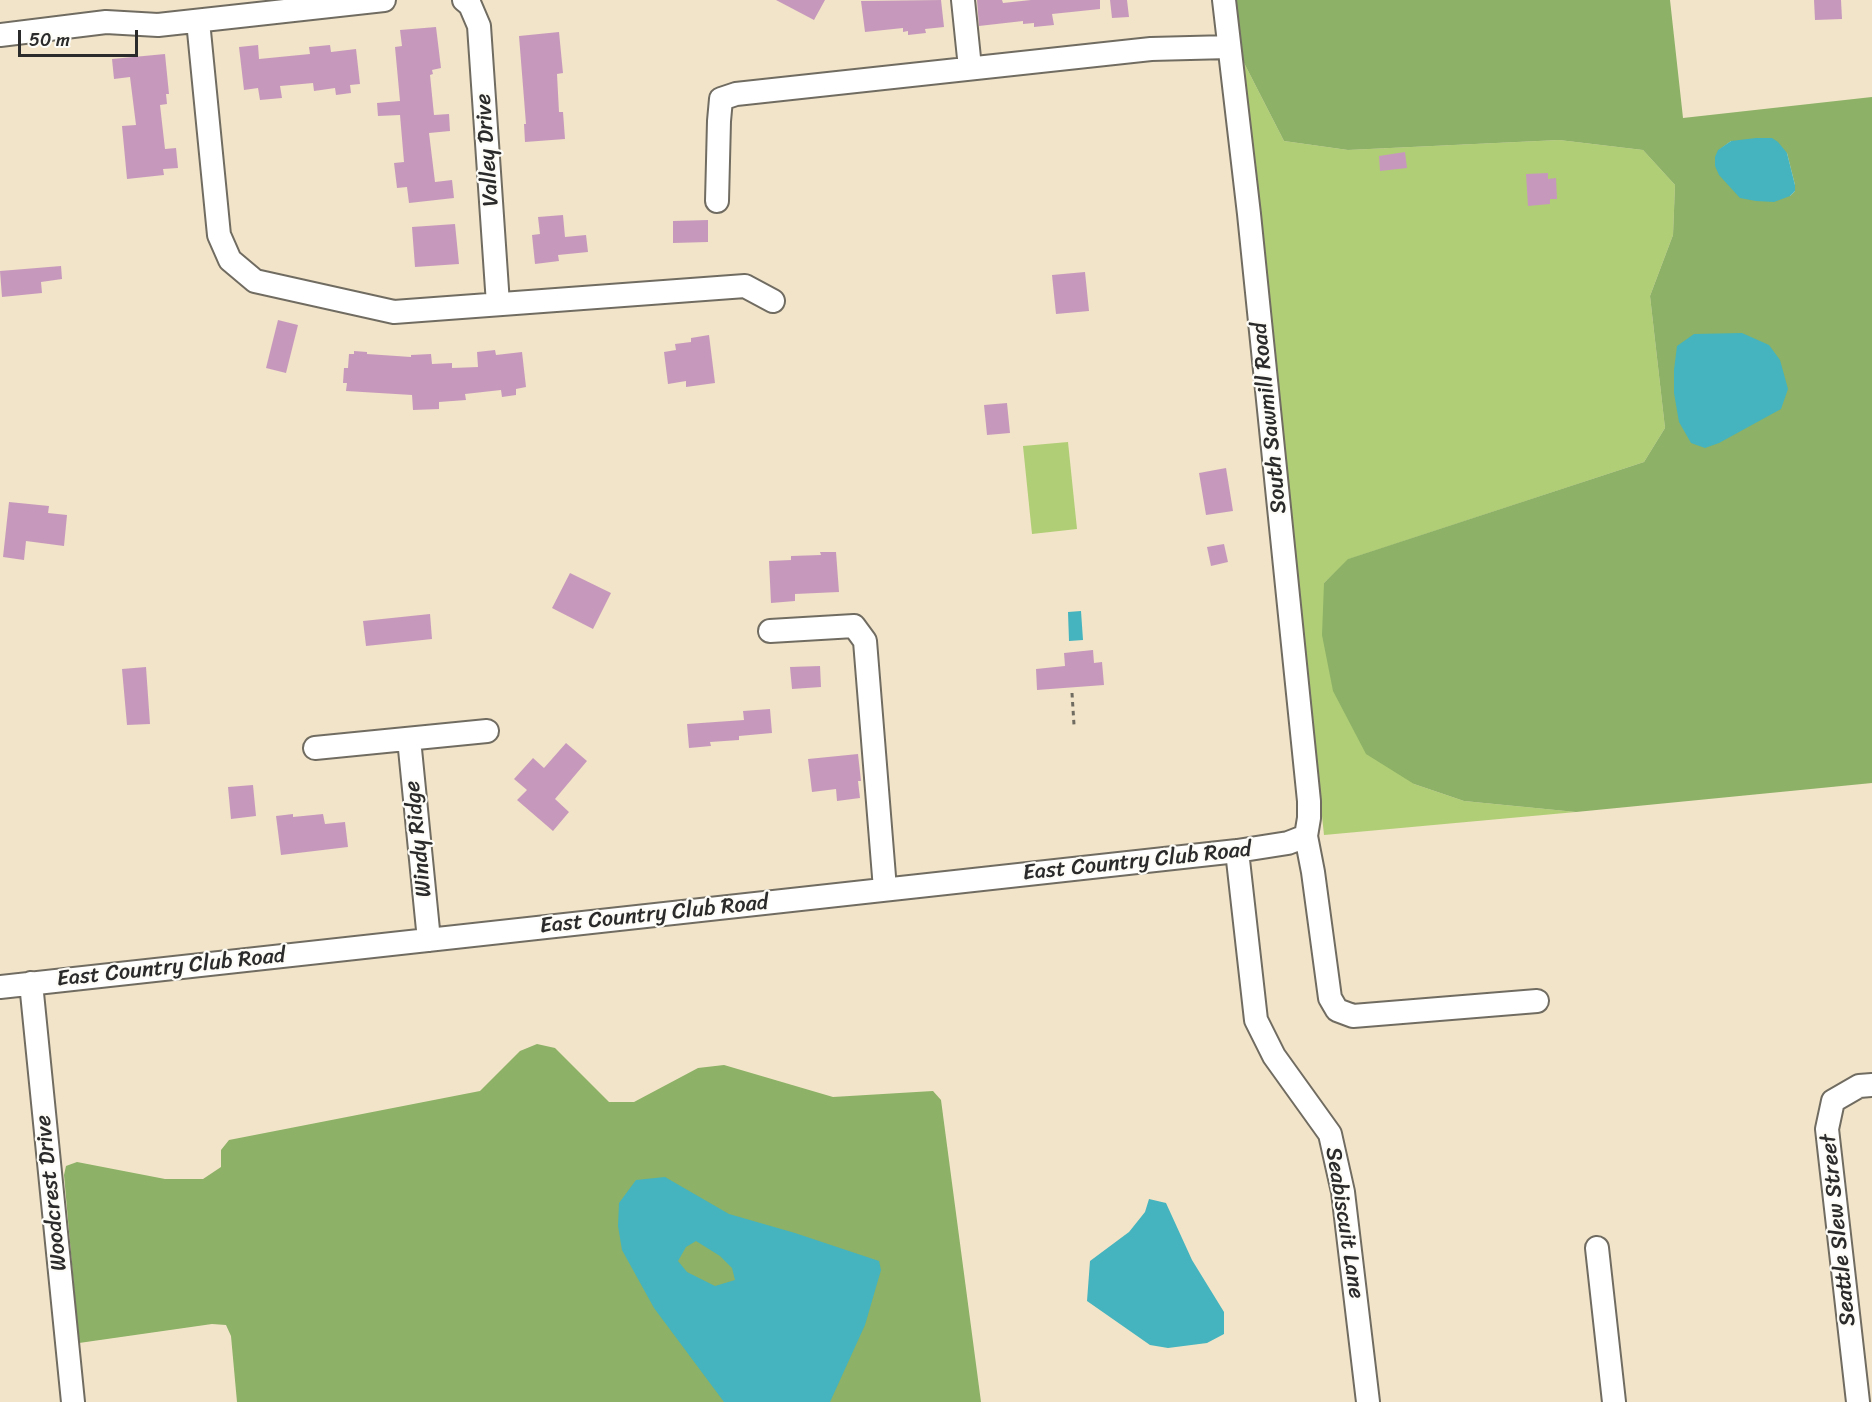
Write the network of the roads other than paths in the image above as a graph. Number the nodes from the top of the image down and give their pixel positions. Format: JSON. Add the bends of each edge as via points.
{"nodes":[{"id":1,"x":384,"y":0,"type":"edge"},
{"id":2,"x":464,"y":0,"type":"edge"},
{"id":3,"x":963,"y":0,"type":"edge"},
{"id":4,"x":1224,"y":0,"type":"edge"},
{"id":5,"x":198,"y":21,"type":"junction"},
{"id":6,"x":0,"y":35,"type":"edge"},
{"id":7,"x":1154,"y":35,"type":"dead end"},
{"id":8,"x":1229,"y":47,"type":"junction"},
{"id":9,"x":969,"y":57,"type":"junction"},
{"id":10,"x":855,"y":69,"type":"dead end"},
{"id":11,"x":717,"y":201,"type":"dead end"},
{"id":12,"x":773,"y":301,"type":"dead end"},
{"id":13,"x":498,"y":304,"type":"junction"},
{"id":14,"x":770,"y":631,"type":"dead end"},
{"id":15,"x":487,"y":731,"type":"dead end"},
{"id":16,"x":409,"y":739,"type":"junction"},
{"id":17,"x":315,"y":748,"type":"dead end"},
{"id":18,"x":1306,"y":836,"type":"junction"},
{"id":19,"x":1237,"y":851,"type":"junction"},
{"id":20,"x":885,"y":889,"type":"junction"},
{"id":21,"x":429,"y":940,"type":"junction"},
{"id":22,"x":31,"y":983,"type":"junction"},
{"id":23,"x":0,"y":987,"type":"edge"},
{"id":24,"x":1537,"y":1001,"type":"dead end"},
{"id":25,"x":1872,"y":1085,"type":"edge"},
{"id":26,"x":1597,"y":1248,"type":"dead end"},
{"id":27,"x":73,"y":1402,"type":"edge"},
{"id":28,"x":1368,"y":1402,"type":"edge"},
{"id":29,"x":1614,"y":1402,"type":"edge"},
{"id":30,"x":1858,"y":1402,"type":"edge"}],
"edges":[{"from":1,"to":5,"type":"street"},
{"from":2,"to":13,"type":"street","name":"Valley Drive","via":[[479,26]]},
{"from":3,"to":9,"type":"street"},
{"from":4,"to":8,"type":"street","name":"South Sawmill Road"},
{"from":5,"to":6,"type":"street","via":[[158,25],[106,22]]},
{"from":5,"to":13,"type":"street","via":[[219,235],[230,260],[255,281],[394,312]]},
{"from":7,"to":9,"type":"street"},
{"from":8,"to":11,"type":"street","via":[[1139,50],[736,94],[721,99]]},
{"from":8,"to":18,"type":"street","name":"South Sawmill Road","via":[[1309,801]]},
{"from":9,"to":10,"type":"street"},
{"from":12,"to":13,"type":"street","via":[[745,286]]},
{"from":14,"to":20,"type":"street","via":[[854,626],[865,641]]},
{"from":15,"to":16,"type":"street"},
{"from":16,"to":17,"type":"street"},
{"from":16,"to":21,"type":"street","name":"Windy Ridge"},
{"from":18,"to":19,"type":"street","name":"East Country Club Road","via":[[1288,843]]},
{"from":18,"to":24,"type":"street","name":"South Sawmill Road","via":[[1330,998],[1337,1010],[1353,1016]]},
{"from":19,"to":20,"type":"street","name":"East Country Club Road"},
{"from":19,"to":28,"type":"street","name":"Seabiscuit Lane","via":[[1256,1020],[1274,1056],[1330,1134],[1343,1192]]},
{"from":20,"to":21,"type":"street","name":"East Country Club Road"},
{"from":21,"to":22,"type":"street","name":"East Country Club Road"},
{"from":22,"to":23,"type":"street","name":"East Country Club Road"},
{"from":22,"to":27,"type":"street","name":"Woodcrest Drive"},
{"from":25,"to":30,"type":"street","name":"Seattle Slew Street","via":[[1859,1086],[1833,1101],[1827,1129]]},
{"from":26,"to":29,"type":"street"}]}
